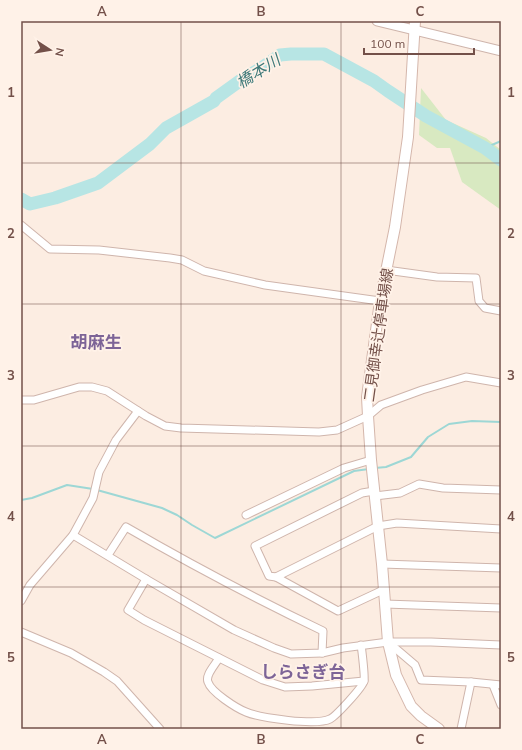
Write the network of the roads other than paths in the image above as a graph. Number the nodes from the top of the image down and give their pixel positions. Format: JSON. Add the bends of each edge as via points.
{"nodes":[{"id":1,"x":377,"y":21,"type":"edge"},
{"id":2,"x":415,"y":25,"type":"edge"},
{"id":3,"x":501,"y":50,"type":"edge"},
{"id":4,"x":21,"y":225,"type":"edge"},
{"id":5,"x":386,"y":270,"type":"junction"},
{"id":6,"x":380,"y":301,"type":"junction"},
{"id":7,"x":501,"y":311,"type":"edge"},
{"id":8,"x":501,"y":383,"type":"edge"},
{"id":9,"x":21,"y":400,"type":"edge"},
{"id":10,"x":138,"y":410,"type":"junction"},
{"id":11,"x":368,"y":416,"type":"junction"},
{"id":12,"x":371,"y":461,"type":"junction"},
{"id":13,"x":501,"y":490,"type":"edge"},
{"id":14,"x":374,"y":494,"type":"junction"},
{"id":15,"x":246,"y":515,"type":"dead end"},
{"id":16,"x":378,"y":526,"type":"junction"},
{"id":17,"x":501,"y":529,"type":"edge"},
{"id":18,"x":73,"y":535,"type":"junction"},
{"id":19,"x":108,"y":555,"type":"junction"},
{"id":20,"x":382,"y":564,"type":"junction"},
{"id":21,"x":501,"y":568,"type":"edge"},
{"id":22,"x":276,"y":577,"type":"junction"},
{"id":23,"x":146,"y":579,"type":"junction"},
{"id":24,"x":383,"y":590,"type":"junction"},
{"id":25,"x":21,"y":601,"type":"edge"},
{"id":26,"x":385,"y":604,"type":"junction"},
{"id":27,"x":501,"y":608,"type":"edge"},
{"id":28,"x":21,"y":632,"type":"edge"},
{"id":29,"x":388,"y":642,"type":"junction"},
{"id":30,"x":362,"y":645,"type":"junction"},
{"id":31,"x":501,"y":645,"type":"edge"},
{"id":32,"x":322,"y":653,"type":"junction"},
{"id":33,"x":219,"y":658,"type":"junction"},
{"id":34,"x":364,"y":681,"type":"junction"},
{"id":35,"x":471,"y":682,"type":"junction"},
{"id":36,"x":497,"y":685,"type":"edge"},
{"id":37,"x":501,"y":705,"type":"edge"},
{"id":38,"x":160,"y":729,"type":"edge"},
{"id":39,"x":439,"y":729,"type":"edge"},
{"id":40,"x":462,"y":729,"type":"edge"}],
"edges":[{"from":1,"to":2,"type":"street"},
{"from":2,"to":3,"type":"street"},
{"from":2,"to":5,"type":"main road","name":"二見御幸辻停車場線","via":[[408,137]]},
{"from":4,"to":6,"type":"street","via":[[50,249],[99,250],[170,258],[182,260],[204,271],[265,285]]},
{"from":5,"to":6,"type":"main road","name":"二見御幸辻停車場線"},
{"from":5,"to":7,"type":"street","via":[[437,277],[476,278],[479,301],[484,308]]},
{"from":6,"to":11,"type":"main road","name":"二見御幸辻停車場線","via":[[367,397]]},
{"from":8,"to":11,"type":"street","via":[[466,377],[381,405]]},
{"from":9,"to":10,"type":"street","via":[[34,400],[78,387],[92,387],[107,391]]},
{"from":10,"to":11,"type":"street","via":[[165,426],[181,428],[337,430]]},
{"from":10,"to":18,"type":"street","via":[[116,440],[99,472],[93,498]]},
{"from":11,"to":12,"type":"main road","name":"二見御幸辻停車場線"},
{"from":12,"to":14,"type":"main road","name":"二見御幸辻停車場線"},
{"from":12,"to":15,"type":"street","via":[[344,468]]},
{"from":13,"to":14,"type":"street","via":[[443,488],[419,484],[400,493]]},
{"from":14,"to":16,"type":"main road","name":"二見御幸辻停車場線"},
{"from":14,"to":22,"type":"street","via":[[362,493],[255,546],[269,576]]},
{"from":16,"to":17,"type":"street","via":[[397,523]]},
{"from":16,"to":20,"type":"main road","name":"二見御幸辻停車場線"},
{"from":16,"to":22,"type":"street"},
{"from":18,"to":19,"type":"street"},
{"from":18,"to":25,"type":"street","via":[[30,585]]},
{"from":19,"to":23,"type":"street"},
{"from":19,"to":32,"type":"street","via":[[126,527],[257,599],[323,631]]},
{"from":20,"to":21,"type":"street"},
{"from":20,"to":24,"type":"main road","name":"二見御幸辻停車場線"},
{"from":22,"to":24,"type":"street","via":[[338,611]]},
{"from":23,"to":32,"type":"street","via":[[234,630],[274,648],[291,654]]},
{"from":23,"to":33,"type":"street","via":[[128,610]]},
{"from":24,"to":26,"type":"main road","name":"二見御幸辻停車場線"},
{"from":26,"to":27,"type":"street"},
{"from":26,"to":29,"type":"main road","name":"二見御幸辻停車場線"},
{"from":28,"to":38,"type":"street","via":[[71,654],[110,676]]},
{"from":29,"to":30,"type":"street"},
{"from":29,"to":31,"type":"street"},
{"from":29,"to":35,"type":"street","via":[[414,665],[421,680]]},
{"from":29,"to":39,"type":"main road","name":"二見御幸辻停車場線","via":[[396,675],[411,706]]},
{"from":30,"to":32,"type":"street"},
{"from":30,"to":34,"type":"street"},
{"from":33,"to":34,"type":"street","via":[[263,680],[285,687]]},
{"from":33,"to":34,"type":"street","via":[[208,675],[208,682],[216,694],[245,712],[271,719],[317,722],[330,719],[353,697]]},
{"from":35,"to":36,"type":"street"},
{"from":35,"to":40,"type":"street"},
{"from":36,"to":37,"type":"street"}]}
